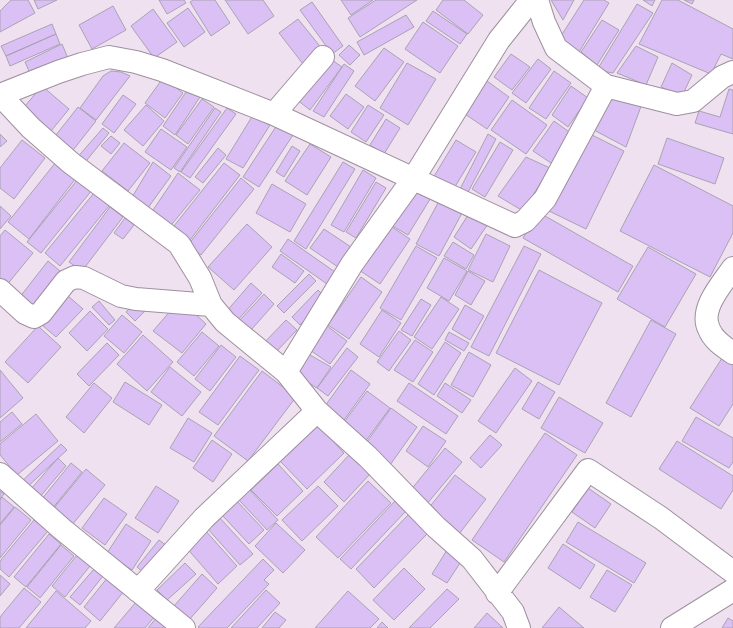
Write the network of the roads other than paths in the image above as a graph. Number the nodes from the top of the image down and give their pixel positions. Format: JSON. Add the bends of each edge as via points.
{"nodes":[{"id":1,"x":531,"y":0,"type":"edge"},
{"id":2,"x":537,"y":0,"type":"edge"},
{"id":3,"x":323,"y":58,"type":"dead end"},
{"id":4,"x":733,"y":72,"type":"edge"},
{"id":5,"x":606,"y":86,"type":"junction"},
{"id":6,"x":0,"y":95,"type":"edge"},
{"id":7,"x":274,"y":114,"type":"junction"},
{"id":8,"x":413,"y":179,"type":"junction"},
{"id":9,"x":733,"y":268,"type":"edge"},
{"id":10,"x":0,"y":290,"type":"edge"},
{"id":11,"x":211,"y":304,"type":"junction"},
{"id":12,"x":733,"y":353,"type":"edge"},
{"id":13,"x":286,"y":372,"type":"junction"},
{"id":14,"x":317,"y":411,"type":"junction"},
{"id":15,"x":0,"y":474,"type":"edge"},
{"id":16,"x":733,"y":572,"type":"edge"},
{"id":17,"x":733,"y":590,"type":"edge"},
{"id":18,"x":138,"y":591,"type":"junction"},
{"id":19,"x":497,"y":593,"type":"junction"},
{"id":20,"x":184,"y":628,"type":"edge"},
{"id":21,"x":519,"y":628,"type":"edge"},
{"id":22,"x":672,"y":628,"type":"edge"}],
"edges":[{"from":1,"to":8,"type":"street","via":[[499,40]]},
{"from":2,"to":5,"type":"street","via":[[556,48]]},
{"from":3,"to":7,"type":"street"},
{"from":4,"to":5,"type":"street","via":[[722,77],[693,101],[677,104]]},
{"from":5,"to":8,"type":"street","via":[[545,199],[525,221],[515,226]]},
{"from":6,"to":7,"type":"street","via":[[58,72],[109,57],[162,70]]},
{"from":6,"to":11,"type":"street","via":[[31,128],[71,163],[179,244],[200,278]]},
{"from":7,"to":8,"type":"street"},
{"from":8,"to":13,"type":"street","via":[[352,264]]},
{"from":9,"to":12,"type":"street","via":[[709,304],[707,316],[708,329],[719,343]]},
{"from":10,"to":11,"type":"street","via":[[25,313],[34,317],[41,313],[66,281],[75,278],[84,278],[121,296],[136,299]]},
{"from":11,"to":13,"type":"street","via":[[225,322]]},
{"from":13,"to":14,"type":"street"},
{"from":14,"to":18,"type":"street","via":[[204,518]]},
{"from":14,"to":19,"type":"street","via":[[472,559]]},
{"from":15,"to":18,"type":"street"},
{"from":16,"to":19,"type":"street","via":[[661,518],[588,470]]},
{"from":17,"to":22,"type":"street"},
{"from":18,"to":20,"type":"street"},
{"from":19,"to":21,"type":"street","via":[[513,612]]}]}
